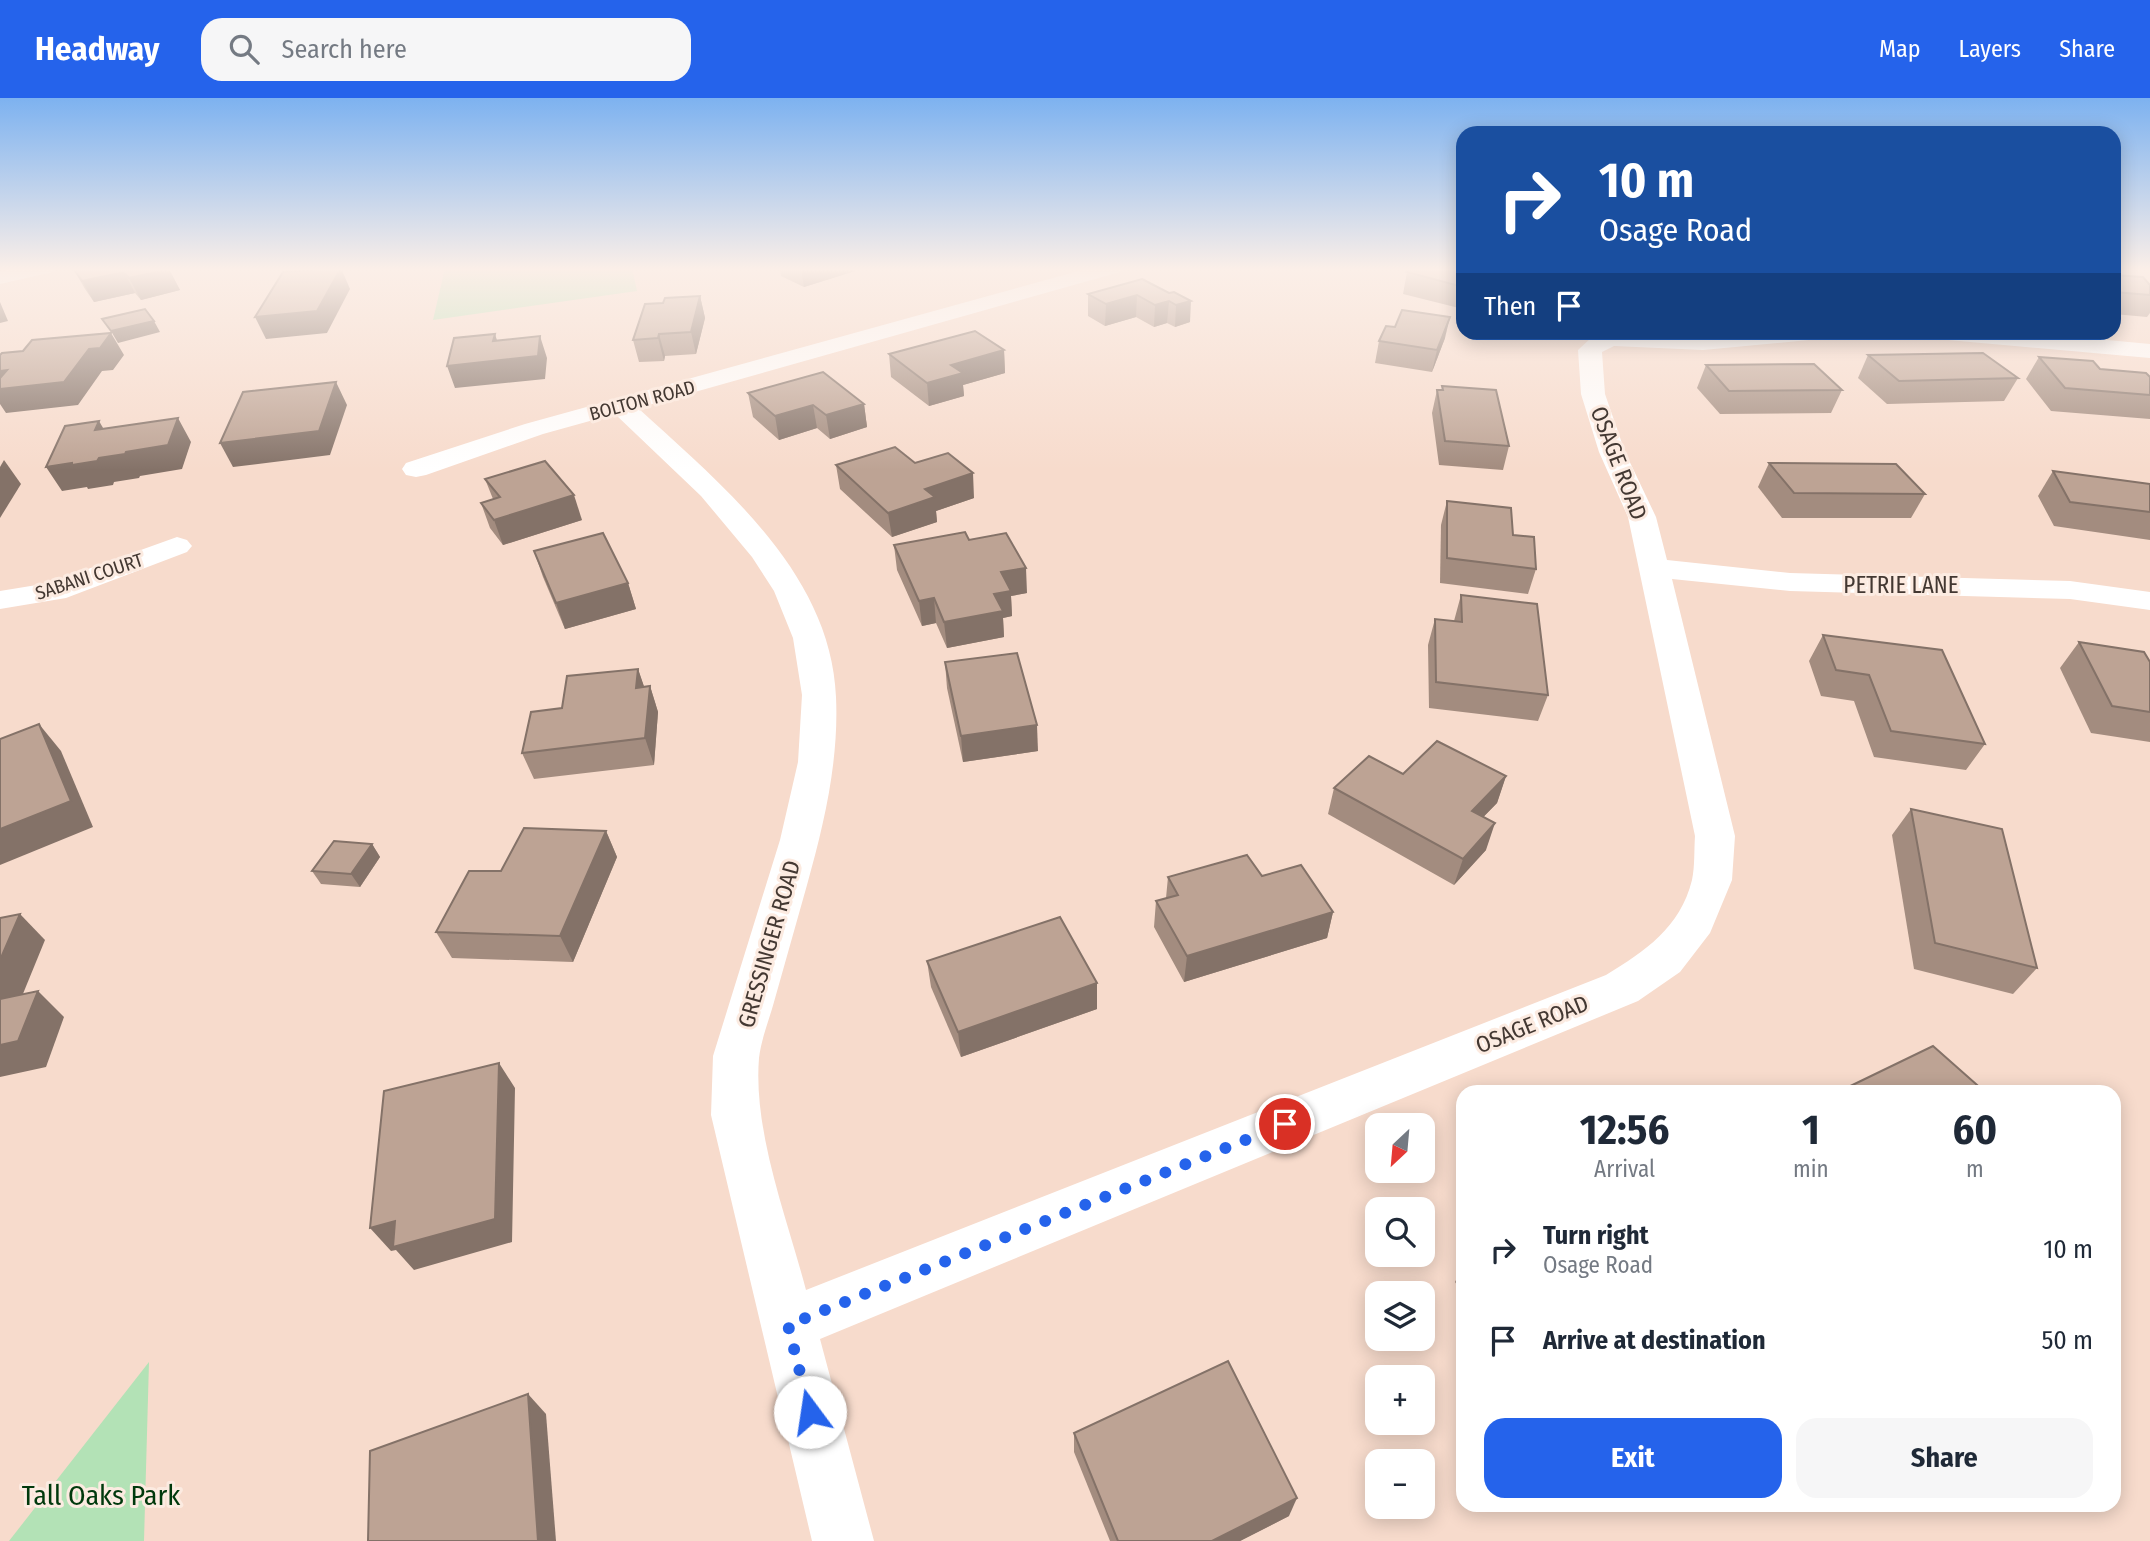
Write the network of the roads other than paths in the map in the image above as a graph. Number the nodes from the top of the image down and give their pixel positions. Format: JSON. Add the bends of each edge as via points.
{"nodes":[{"id":1,"x":873,"y":335,"type":"edge"},
{"id":2,"x":1609,"y":340,"type":"edge"},
{"id":3,"x":1655,"y":340,"type":"edge"},
{"id":4,"x":1753,"y":340,"type":"edge"},
{"id":5,"x":2027,"y":340,"type":"edge"},
{"id":6,"x":2150,"y":351,"type":"edge"},
{"id":7,"x":621,"y":406,"type":"junction"},
{"id":8,"x":416,"y":470,"type":"dead end"},
{"id":9,"x":177,"y":546,"type":"dead end"},
{"id":10,"x":1653,"y":568,"type":"junction"},
{"id":11,"x":0,"y":600,"type":"edge"},
{"id":12,"x":2150,"y":601,"type":"edge"},
{"id":13,"x":788,"y":1325,"type":"junction"},
{"id":14,"x":843,"y":1541,"type":"edge"}],
"edges":[{"from":1,"to":7,"type":"street","name":"BOLTON ROAD"},
{"from":2,"to":10,"type":"street","name":"OSAGE ROAD","via":[[1590,349],[1593,394],[1612,452],[1642,517]]},
{"from":3,"to":4,"type":"street","name":"OSAGE ROAD"},
{"from":5,"to":6,"type":"street"},
{"from":7,"to":8,"type":"street","name":"BOLTON ROAD","via":[[534,429]]},
{"from":7,"to":13,"type":"street","name":"GRESSINGER ROAD","via":[[711,489],[764,552],[790,591],[809,638],[819,695],[816,762],[800,840],[736,1056],[735,1115]]},
{"from":9,"to":11,"type":"street","name":"SABANI COURT","via":[[55,591]]},
{"from":10,"to":12,"type":"street","name":"PETRIE LANE","via":[[1790,582],[2070,590]]},
{"from":10,"to":13,"type":"street","name":"OSAGE ROAD","via":[[1715,836],[1712,880],[1704,901],[1695,922],[1665,960],[1622,988]]},
{"from":13,"to":14,"type":"street","name":"GRESSINGER ROAD"}]}
